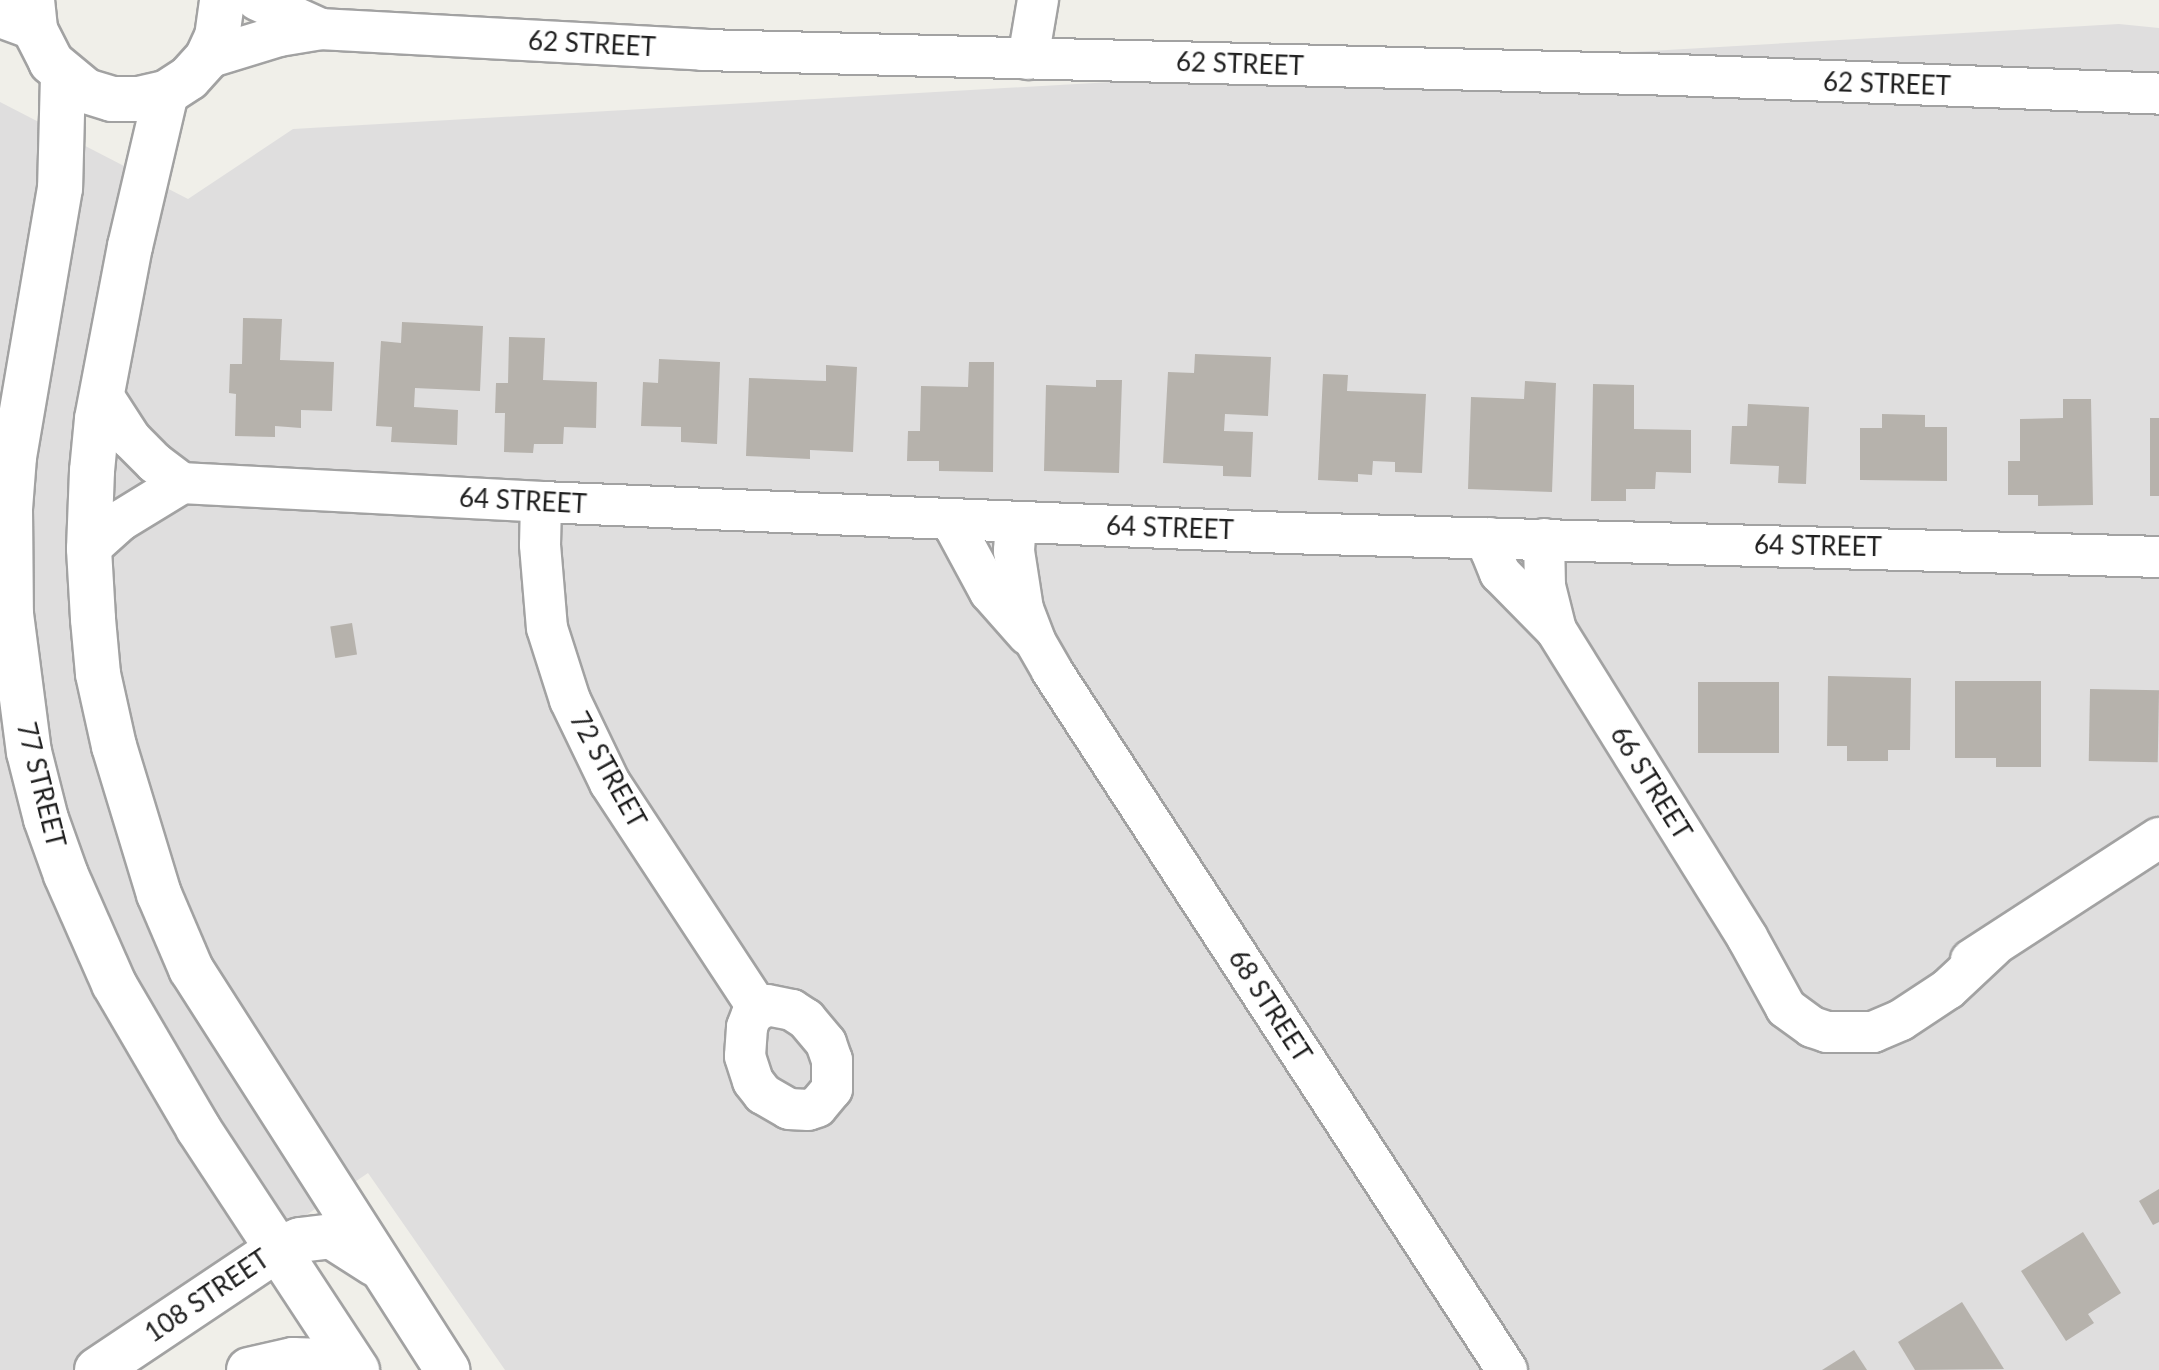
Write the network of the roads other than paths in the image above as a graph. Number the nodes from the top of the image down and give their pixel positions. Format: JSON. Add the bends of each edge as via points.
{"nodes":[{"id":1,"x":222,"y":0,"type":"edge"},
{"id":2,"x":257,"y":0,"type":"edge"},
{"id":3,"x":1038,"y":0,"type":"edge"},
{"id":4,"x":22,"y":15,"type":"edge"},
{"id":5,"x":321,"y":29,"type":"junction"},
{"id":6,"x":207,"y":58,"type":"junction"},
{"id":7,"x":1028,"y":59,"type":"junction"},
{"id":8,"x":63,"y":76,"type":"junction"},
{"id":9,"x":166,"y":93,"type":"junction"},
{"id":10,"x":2159,"y":94,"type":"edge"},
{"id":11,"x":102,"y":394,"type":"junction"},
{"id":12,"x":182,"y":483,"type":"junction"},
{"id":13,"x":541,"y":502,"type":"junction"},
{"id":14,"x":951,"y":520,"type":"junction"},
{"id":15,"x":1016,"y":522,"type":"junction"},
{"id":16,"x":1490,"y":538,"type":"junction"},
{"id":17,"x":1544,"y":539,"type":"junction"},
{"id":18,"x":89,"y":549,"type":"junction"},
{"id":19,"x":2159,"y":557,"type":"edge"},
{"id":20,"x":1556,"y":630,"type":"junction"},
{"id":21,"x":1035,"y":641,"type":"junction"},
{"id":22,"x":2159,"y":838,"type":"edge"},
{"id":23,"x":758,"y":1008,"type":"dead end"},
{"id":24,"x":278,"y":1249,"type":"junction"},
{"id":25,"x":379,"y":1267,"type":"junction"},
{"id":26,"x":97,"y":1370,"type":"edge"},
{"id":27,"x":249,"y":1370,"type":"edge"},
{"id":28,"x":354,"y":1370,"type":"edge"},
{"id":29,"x":447,"y":1370,"type":"edge"},
{"id":30,"x":1507,"y":1370,"type":"edge"}],
"edges":[{"from":1,"to":6,"type":"street","via":[[217,37]]},
{"from":2,"to":5,"type":"street","name":"62 STREET"},
{"from":3,"to":7,"type":"street"},
{"from":4,"to":8,"type":"street"},
{"from":5,"to":6,"type":"street","name":"62 STREET"},
{"from":5,"to":7,"type":"street","name":"62 STREET","via":[[703,50]]},
{"from":6,"to":9,"type":"street"},
{"from":7,"to":10,"type":"street","name":"62 STREET","via":[[1675,75]]},
{"from":8,"to":9,"type":"street","via":[[112,99]]},
{"from":8,"to":24,"type":"street","name":"77 STREET","via":[[60,188],[14,457],[10,509],[11,614],[29,752],[66,875],[114,984],[161,1069]]},
{"from":9,"to":11,"type":"street","via":[[143,180]]},
{"from":11,"to":12,"type":"street","via":[[131,439]]},
{"from":11,"to":18,"type":"street"},
{"from":12,"to":13,"type":"street","name":"64 STREET"},
{"from":12,"to":18,"type":"street","via":[[120,521]]},
{"from":13,"to":14,"type":"street","name":"64 STREET"},
{"from":13,"to":23,"type":"street","name":"72 STREET","via":[[547,628],[570,700],[610,783]]},
{"from":14,"to":15,"type":"street","name":"64 STREET"},
{"from":14,"to":21,"type":"street","name":"68 STREET","via":[[990,592]]},
{"from":15,"to":16,"type":"street","name":"64 STREET"},
{"from":15,"to":21,"type":"street","name":"68 STREET","via":[[1017,580]]},
{"from":16,"to":17,"type":"street","name":"64 STREET"},
{"from":16,"to":20,"type":"street","name":"66 STREET","via":[[1500,573]]},
{"from":17,"to":19,"type":"street","name":"64 STREET"},
{"from":17,"to":20,"type":"street","name":"66 STREET","via":[[1545,586]]},
{"from":18,"to":25,"type":"street","via":[[98,674],[133,816],[159,894],[191,969]]},
{"from":20,"to":22,"type":"street","name":"66 STREET","via":[[1747,937],[1806,993],[1847,1008],[1868,1009],[1894,1000],[1993,947]]},
{"from":21,"to":30,"type":"street","name":"68 STREET"},
{"from":24,"to":25,"type":"street","name":"108 STREET","via":[[310,1236],[331,1236]]},
{"from":24,"to":26,"type":"street","name":"108 STREET"},
{"from":24,"to":28,"type":"street","name":"77 STREET"},
{"from":25,"to":29,"type":"street"},
{"from":27,"to":28,"type":"street","via":[[293,1360]]}]}
